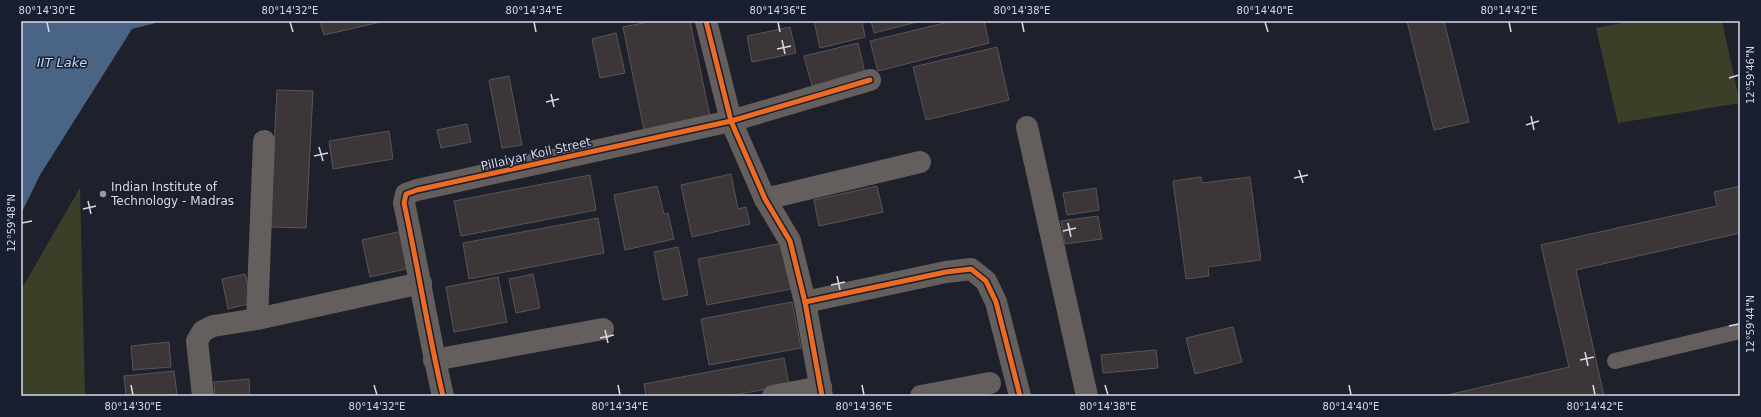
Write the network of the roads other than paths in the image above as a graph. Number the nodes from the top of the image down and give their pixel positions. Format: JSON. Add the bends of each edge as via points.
{"nodes":[{"id":1,"x":706,"y":21,"type":"edge"},
{"id":2,"x":870,"y":80,"type":"dead end"},
{"id":3,"x":731,"y":120,"type":"junction"},
{"id":4,"x":1028,"y":127,"type":"dead end"},
{"id":5,"x":264,"y":141,"type":"dead end"},
{"id":6,"x":920,"y":162,"type":"dead end"},
{"id":7,"x":765,"y":198,"type":"junction"},
{"id":8,"x":421,"y":283,"type":"junction"},
{"id":9,"x":805,"y":302,"type":"junction"},
{"id":10,"x":257,"y":319,"type":"junction"},
{"id":11,"x":603,"y":329,"type":"dead end"},
{"id":12,"x":1740,"y":331,"type":"edge"},
{"id":13,"x":434,"y":360,"type":"junction"},
{"id":14,"x":1614,"y":361,"type":"dead end"},
{"id":15,"x":990,"y":383,"type":"dead end"},
{"id":16,"x":822,"y":391,"type":"edge"},
{"id":17,"x":203,"y":396,"type":"edge"},
{"id":18,"x":443,"y":396,"type":"edge"},
{"id":19,"x":773,"y":396,"type":"edge"},
{"id":20,"x":921,"y":396,"type":"edge"},
{"id":21,"x":1020,"y":396,"type":"edge"},
{"id":22,"x":1087,"y":396,"type":"edge"}],
"edges":[{"from":1,"to":3,"type":"street"},
{"from":2,"to":3,"type":"street","name":"Pillaiyar Koil Street"},
{"from":3,"to":7,"type":"street"},
{"from":3,"to":8,"type":"street","name":"Pillaiyar Koil Street","via":[[406,194],[404,203]]},
{"from":4,"to":22,"type":"street"},
{"from":5,"to":10,"type":"street"},
{"from":6,"to":7,"type":"street"},
{"from":7,"to":9,"type":"street","via":[[790,241]]},
{"from":8,"to":10,"type":"street"},
{"from":8,"to":13,"type":"street","name":"Pillaiyar Koil Street"},
{"from":9,"to":16,"type":"street"},
{"from":9,"to":21,"type":"street","via":[[971,269],[986,281],[996,302]]},
{"from":10,"to":17,"type":"street","via":[[213,326],[203,330],[199,335],[197,341]]},
{"from":11,"to":13,"type":"street"},
{"from":12,"to":14,"type":"lane"},
{"from":13,"to":18,"type":"street","name":"Pillaiyar Koil Street"},
{"from":15,"to":20,"type":"street"},
{"from":16,"to":19,"type":"street"}]}
